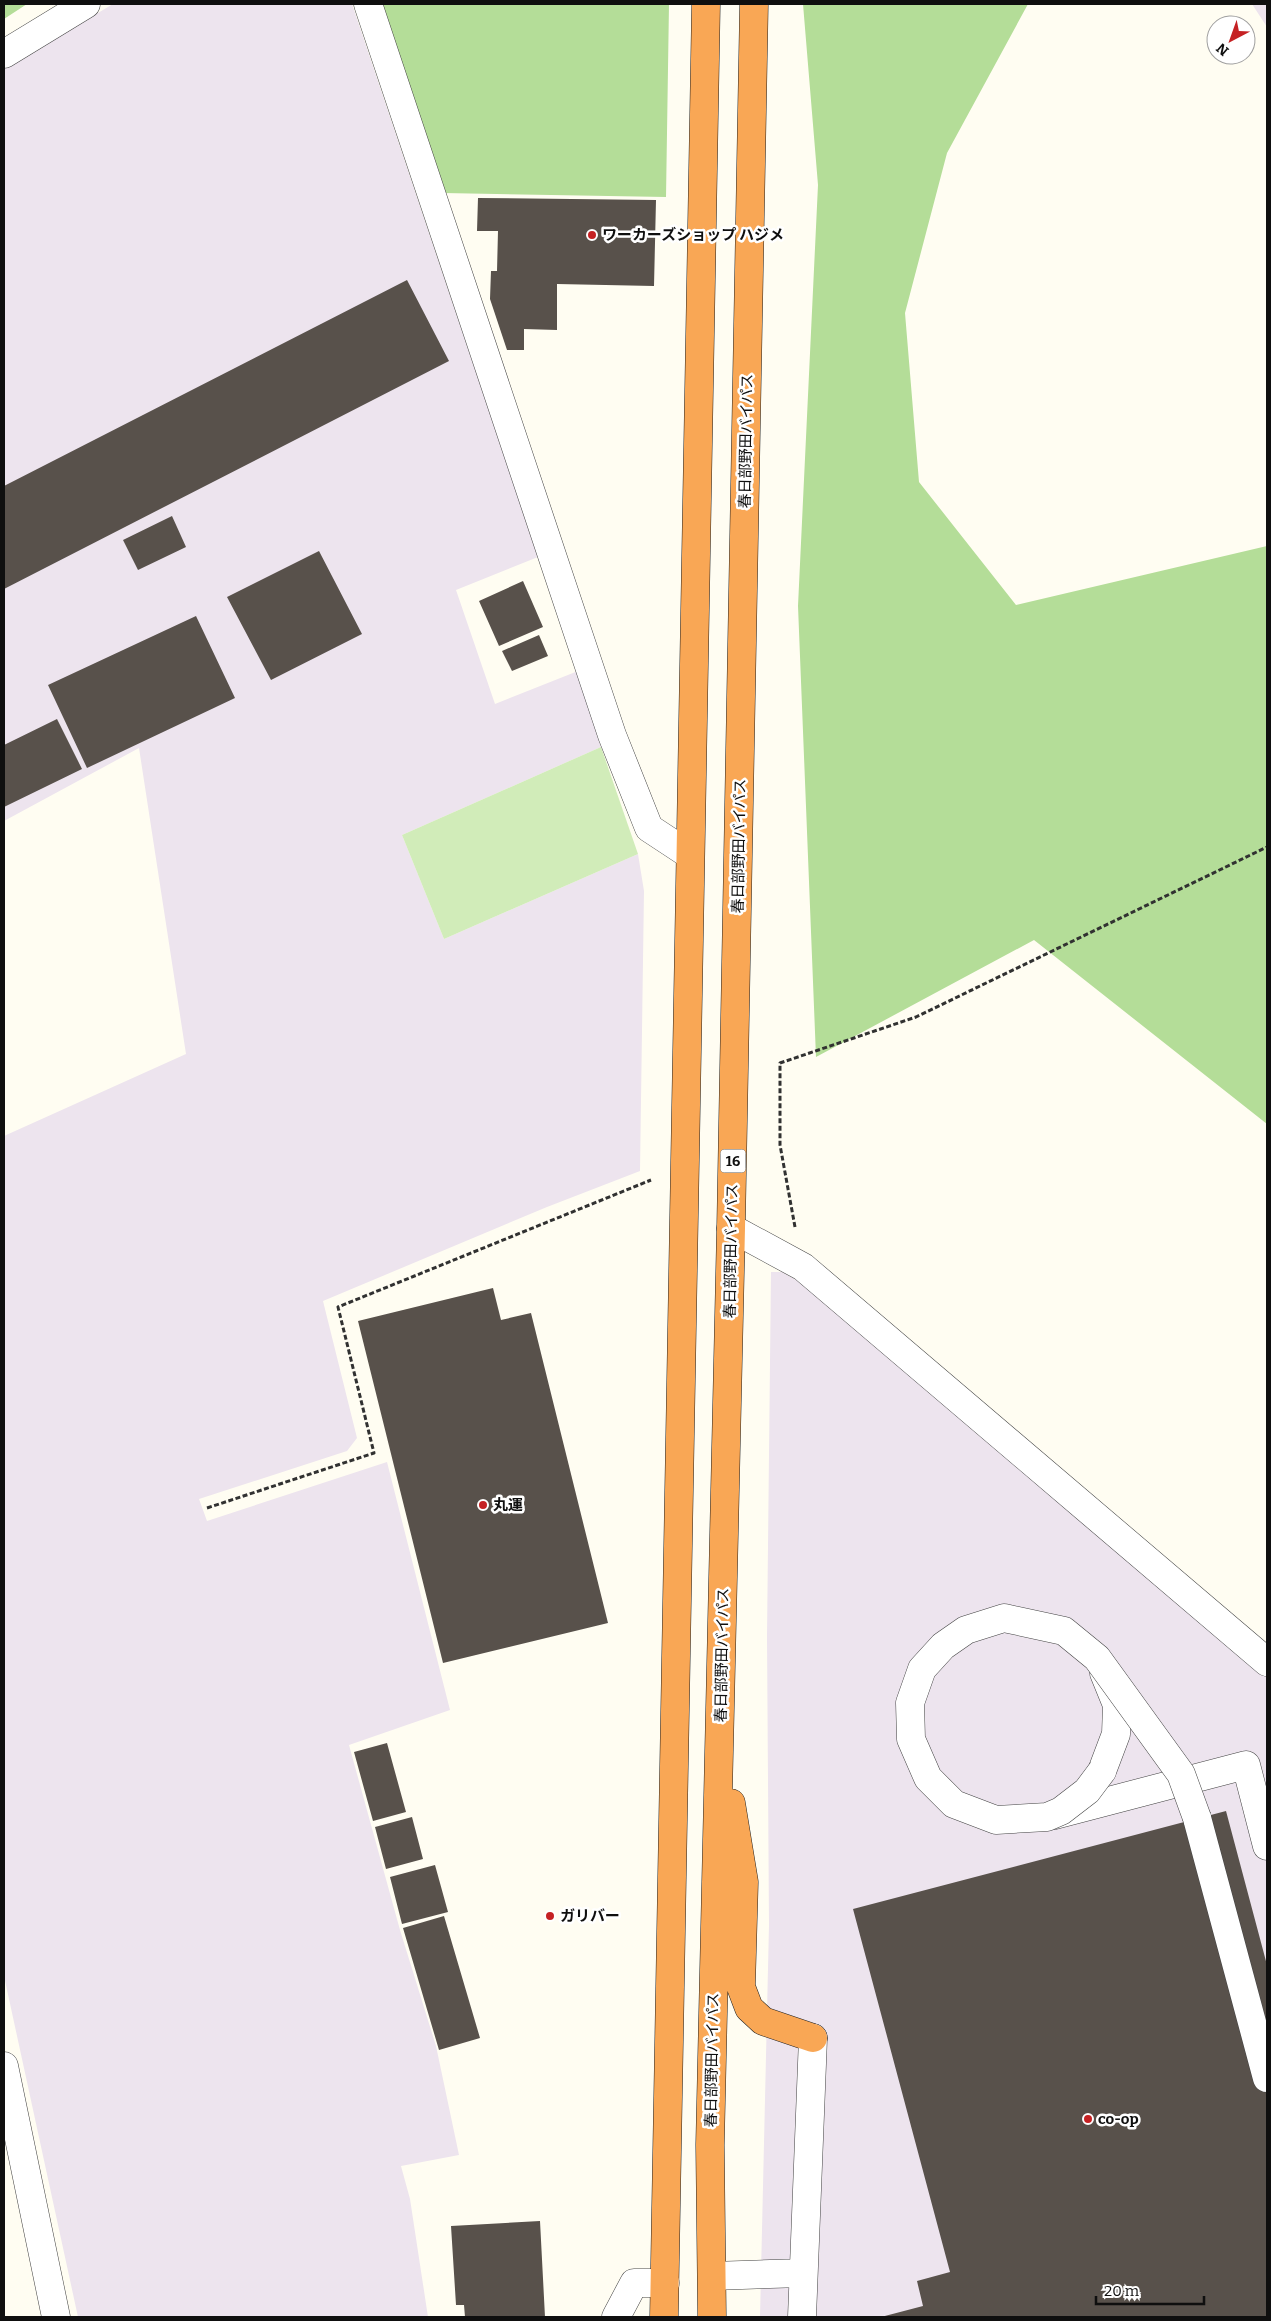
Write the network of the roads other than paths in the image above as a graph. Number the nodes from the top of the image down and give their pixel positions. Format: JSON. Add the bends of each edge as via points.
{"nodes":[{"id":1,"x":86,"y":4,"type":"edge"},
{"id":2,"x":368,"y":4,"type":"edge"},
{"id":3,"x":706,"y":4,"type":"edge"},
{"id":4,"x":754,"y":4,"type":"edge"},
{"id":5,"x":4,"y":54,"type":"edge"},
{"id":6,"x":690,"y":855,"type":"junction"},
{"id":7,"x":731,"y":1228,"type":"junction"},
{"id":8,"x":1098,"y":1658,"type":"junction"},
{"id":9,"x":1267,"y":1662,"type":"edge"},
{"id":10,"x":720,"y":1738,"type":"junction"},
{"id":11,"x":1047,"y":1817,"type":"junction"},
{"id":12,"x":1267,"y":1846,"type":"edge"},
{"id":13,"x":813,"y":2038,"type":"joint"},
{"id":14,"x":4,"y":2071,"type":"edge"},
{"id":15,"x":1267,"y":2078,"type":"edge"},
{"id":16,"x":802,"y":2273,"type":"junction"},
{"id":17,"x":712,"y":2276,"type":"junction"},
{"id":18,"x":665,"y":2284,"type":"junction"},
{"id":19,"x":56,"y":2317,"type":"edge"},
{"id":20,"x":616,"y":2317,"type":"edge"},
{"id":21,"x":664,"y":2317,"type":"edge"},
{"id":22,"x":712,"y":2317,"type":"edge"},
{"id":23,"x":802,"y":2317,"type":"edge"}],
"edges":[{"from":1,"to":5,"type":"street"},
{"from":2,"to":6,"type":"street","via":[[612,735],[649,828]]},
{"from":3,"to":6,"type":"highway"},
{"from":4,"to":7,"type":"highway","name":"春日部野田バイパス","number":"16"},
{"from":6,"to":18,"type":"highway"},
{"from":7,"to":9,"type":"street","via":[[803,1267]]},
{"from":7,"to":10,"type":"highway","name":"春日部野田バイパス","number":"16"},
{"from":8,"to":11,"type":"street","bridge":true,"via":[[1117,1705],[1114,1742],[1102,1771],[1087,1791],[1061,1811]]},
{"from":8,"to":11,"type":"street","bridge":true,"via":[[1064,1631],[1004,1618],[966,1630],[943,1646],[922,1669],[910,1703],[911,1739],[928,1778],[954,1804],[996,1820]]},
{"from":8,"to":15,"type":"street","bridge":true,"via":[[1181,1774],[1197,1818]]},
{"from":10,"to":13,"type":"highway","via":[[744,1882],[741,1987],[749,2008],[762,2021]]},
{"from":10,"to":17,"type":"highway","name":"春日部野田バイパス","number":"16","via":[[710,2145]]},
{"from":11,"to":12,"type":"street","bridge":true,"via":[[1246,1765]]},
{"from":13,"to":16,"type":"street"},
{"from":14,"to":19,"type":"street"},
{"from":16,"to":17,"type":"street"},
{"from":16,"to":23,"type":"street"},
{"from":17,"to":22,"type":"highway","name":"春日部野田バイパス","number":"16"},
{"from":18,"to":20,"type":"street","via":[[634,2283]]},
{"from":18,"to":21,"type":"highway"}]}
